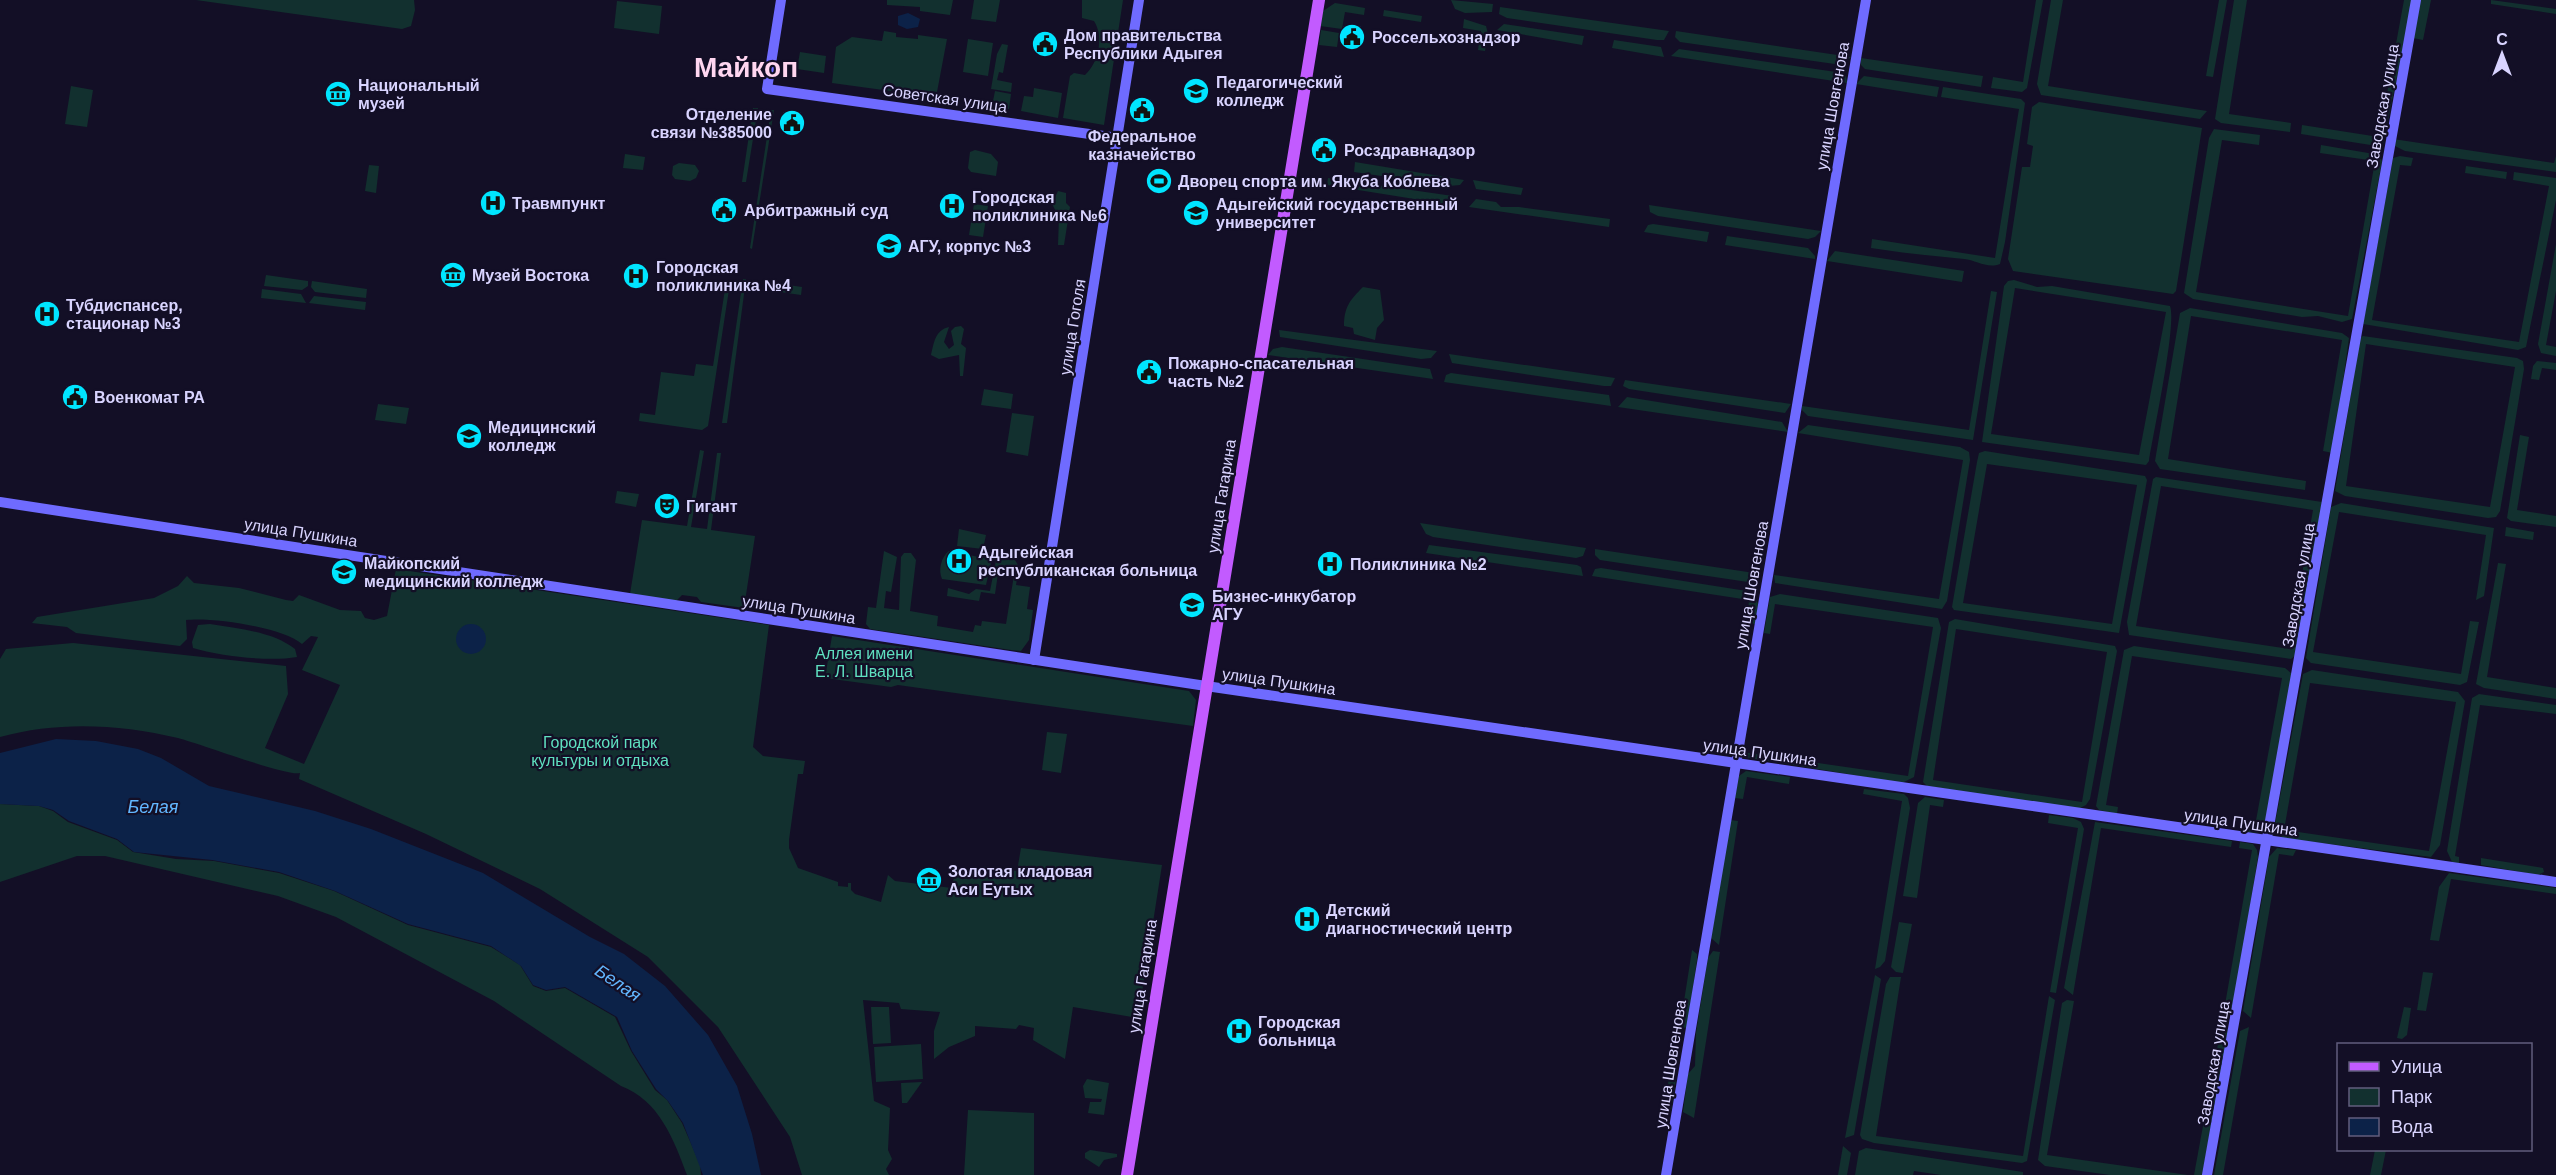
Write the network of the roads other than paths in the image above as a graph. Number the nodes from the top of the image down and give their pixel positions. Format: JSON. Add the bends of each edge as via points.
{"nodes":[{"id":1,"x":781,"y":0,"type":"edge"},
{"id":2,"x":1139,"y":0,"type":"edge"},
{"id":3,"x":1320,"y":0,"type":"edge"},
{"id":4,"x":1866,"y":0,"type":"edge"},
{"id":5,"x":2416,"y":0,"type":"edge"},
{"id":6,"x":1118,"y":138,"type":"junction"},
{"id":7,"x":0,"y":502,"type":"edge"},
{"id":8,"x":1034,"y":660,"type":"junction"},
{"id":9,"x":1206,"y":686,"type":"junction"},
{"id":10,"x":1735,"y":764,"type":"junction"},
{"id":11,"x":2267,"y":841,"type":"junction"},
{"id":12,"x":2556,"y":882,"type":"edge"},
{"id":13,"x":1127,"y":1175,"type":"edge"},
{"id":14,"x":1666,"y":1175,"type":"edge"},
{"id":15,"x":2208,"y":1175,"type":"edge"}],
"edges":[{"from":1,"to":6,"type":"main road","name":"Советская улица","via":[[767,89]]},
{"from":2,"to":6,"type":"main road","name":"улица Гоголя"},
{"from":3,"to":9,"type":"main road","name":"улица Гагарина"},
{"from":4,"to":10,"type":"main road","name":"улица Шовгенова"},
{"from":5,"to":11,"type":"main road","name":"Заводская улица"},
{"from":6,"to":8,"type":"main road","name":"улица Гоголя"},
{"from":7,"to":8,"type":"main road","name":"улица Пушкина"},
{"from":8,"to":9,"type":"main road","name":"улица Пушкина"},
{"from":9,"to":10,"type":"main road","name":"улица Пушкина"},
{"from":9,"to":13,"type":"main road","name":"улица Гагарина"},
{"from":10,"to":11,"type":"main road","name":"улица Пушкина"},
{"from":10,"to":14,"type":"main road","name":"улица Шовгенова"},
{"from":11,"to":12,"type":"main road","name":"улица Пушкина"},
{"from":11,"to":15,"type":"main road","name":"Заводская улица"}]}
